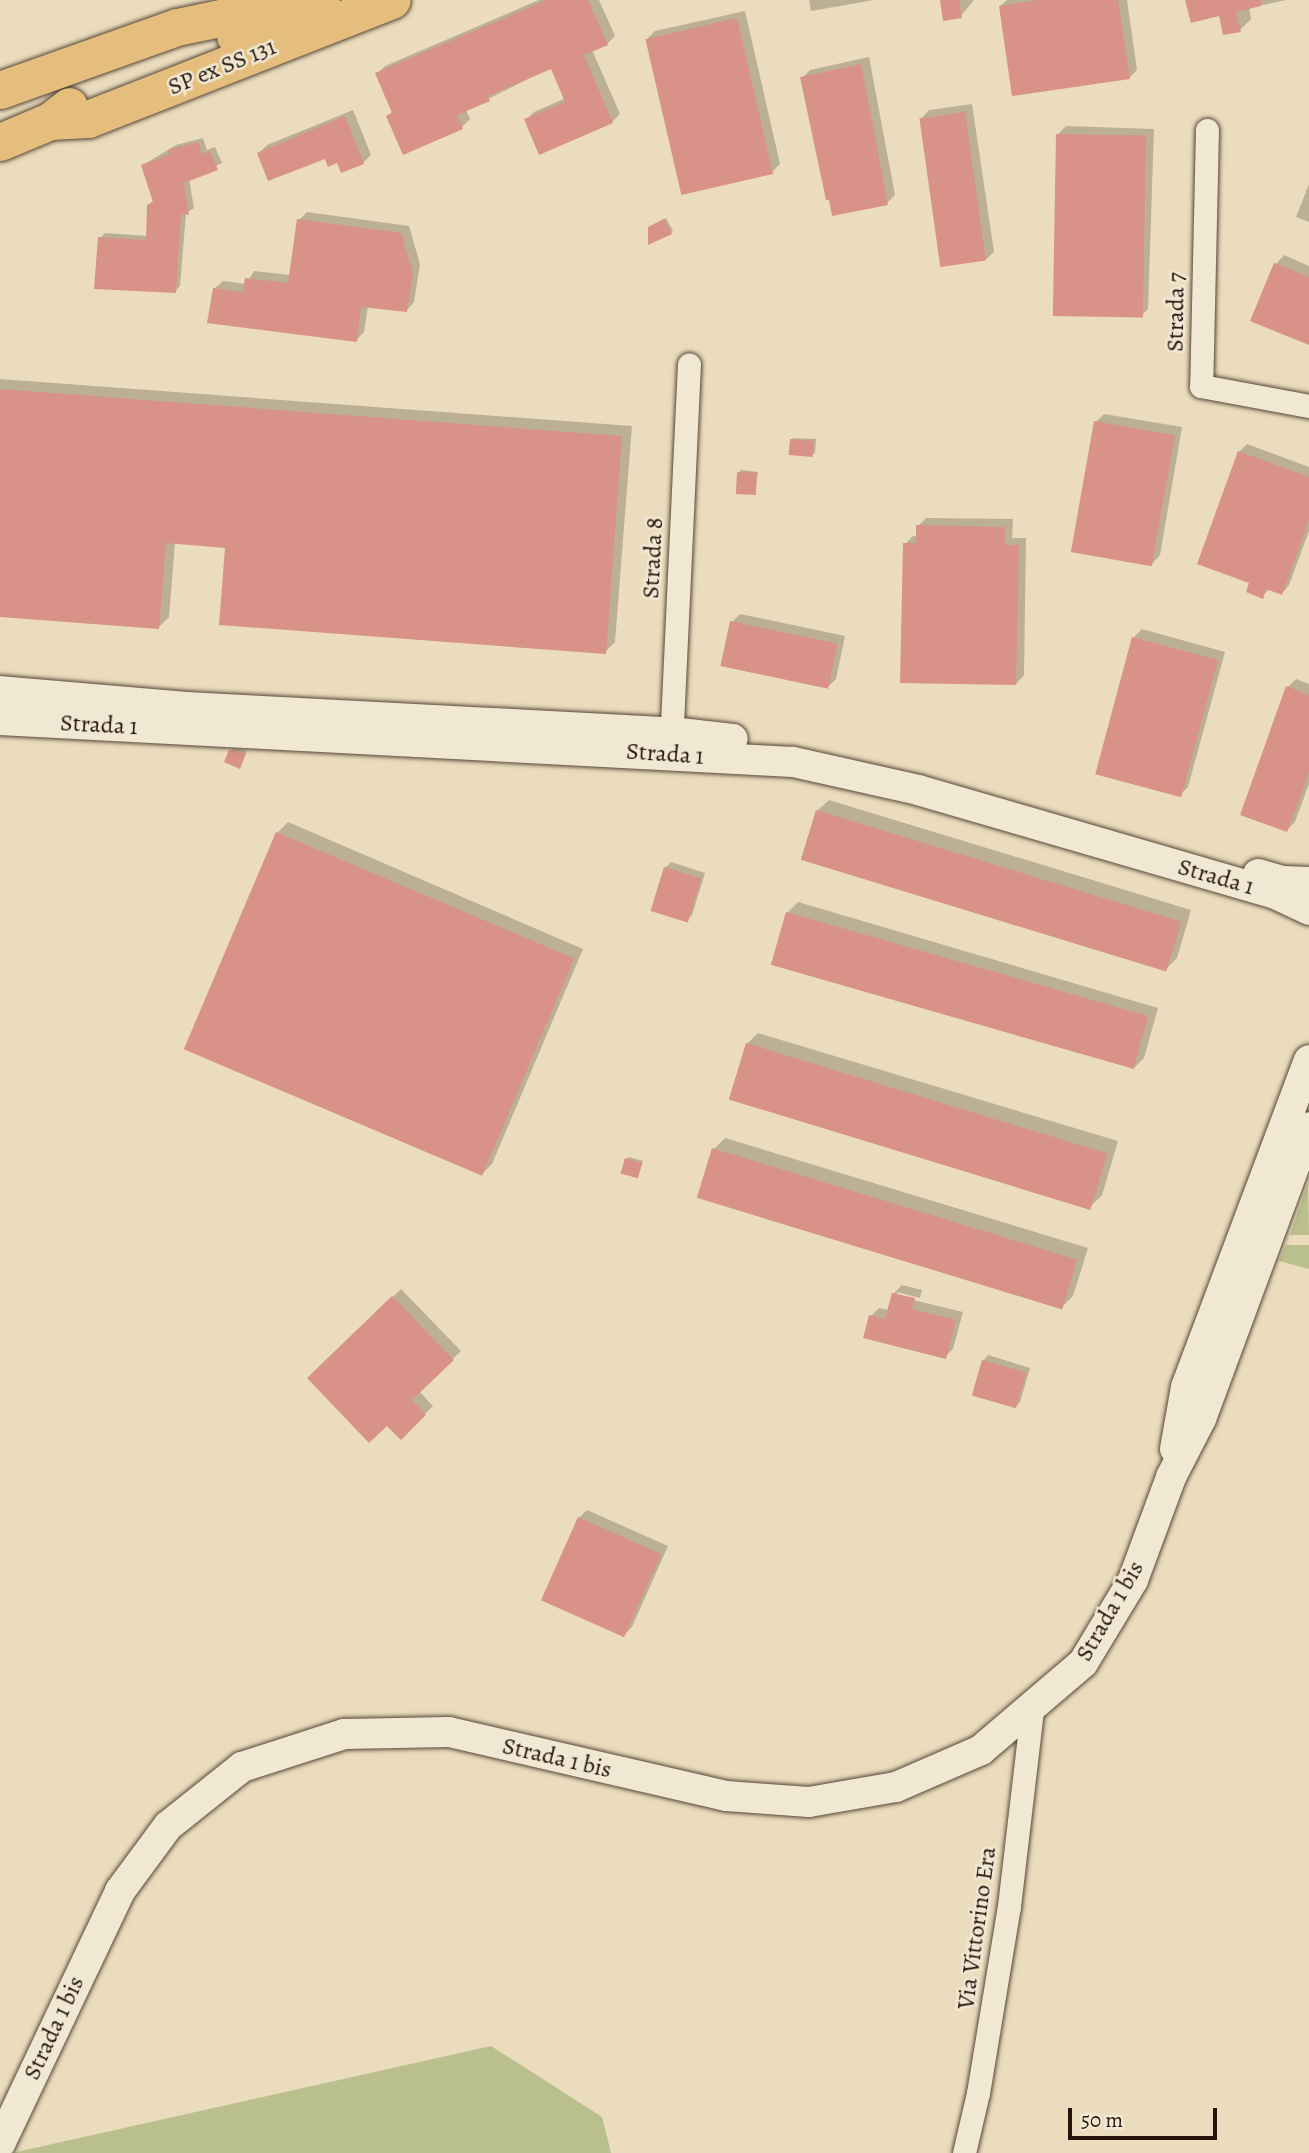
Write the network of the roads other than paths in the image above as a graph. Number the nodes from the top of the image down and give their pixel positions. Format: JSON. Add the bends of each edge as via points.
{"nodes":[{"id":1,"x":321,"y":0,"type":"edge"},
{"id":2,"x":391,"y":0,"type":"edge"},
{"id":3,"x":286,"y":13,"type":"junction"},
{"id":4,"x":0,"y":90,"type":"edge"},
{"id":5,"x":50,"y":121,"type":"junction"},
{"id":6,"x":1207,"y":130,"type":"dead end"},
{"id":7,"x":0,"y":142,"type":"edge"},
{"id":8,"x":689,"y":364,"type":"dead end"},
{"id":9,"x":1309,"y":406,"type":"edge"},
{"id":10,"x":0,"y":691,"type":"edge"},
{"id":11,"x":0,"y":720,"type":"edge"},
{"id":12,"x":671,"y":743,"type":"junction"},
{"id":13,"x":1309,"y":882,"type":"edge"},
{"id":14,"x":1309,"y":911,"type":"edge"},
{"id":15,"x":1309,"y":1060,"type":"edge"},
{"id":16,"x":1309,"y":1127,"type":"edge"},
{"id":17,"x":1171,"y":1477,"type":"junction"},
{"id":18,"x":1032,"y":1710,"type":"junction"},
{"id":19,"x":0,"y":2144,"type":"edge"},
{"id":20,"x":964,"y":2153,"type":"edge"}],
"edges":[{"from":1,"to":3,"type":"main road","name":"SP ex SS 131"},
{"from":2,"to":5,"type":"main road","name":"SP ex SS 131","via":[[88,120]]},
{"from":3,"to":4,"type":"main road","via":[[239,14],[177,27]]},
{"from":3,"to":5,"type":"main road","name":"SP ex SS 131","via":[[82,97]]},
{"from":5,"to":7,"type":"main road"},
{"from":6,"to":9,"type":"street","name":"Strada 7","via":[[1201,386]]},
{"from":8,"to":12,"type":"street","name":"Strada 8"},
{"from":10,"to":12,"type":"street","name":"Strada 1"},
{"from":11,"to":12,"type":"street","name":"Strada 1"},
{"from":12,"to":13,"type":"street","name":"Strada 1","via":[[794,745],[924,775],[1283,881]]},
{"from":12,"to":14,"type":"street","name":"Strada 1","via":[[793,762],[918,790],[1273,893]]},
{"from":15,"to":17,"type":"street","name":"Strada 1 bis","via":[[1185,1387]]},
{"from":16,"to":17,"type":"street","name":"Strada 1 bis","via":[[1201,1419]]},
{"from":17,"to":18,"type":"street","name":"Strada 1 bis","via":[[1133,1580],[1098,1640],[1083,1663]]},
{"from":18,"to":19,"type":"street","name":"Strada 1 bis","via":[[981,1750],[896,1787],[808,1802],[726,1796],[449,1732],[344,1734],[243,1767],[167,1826],[120,1891]]},
{"from":18,"to":20,"type":"street","name":"Via Vittorino Era","via":[[1009,1906]]}]}
